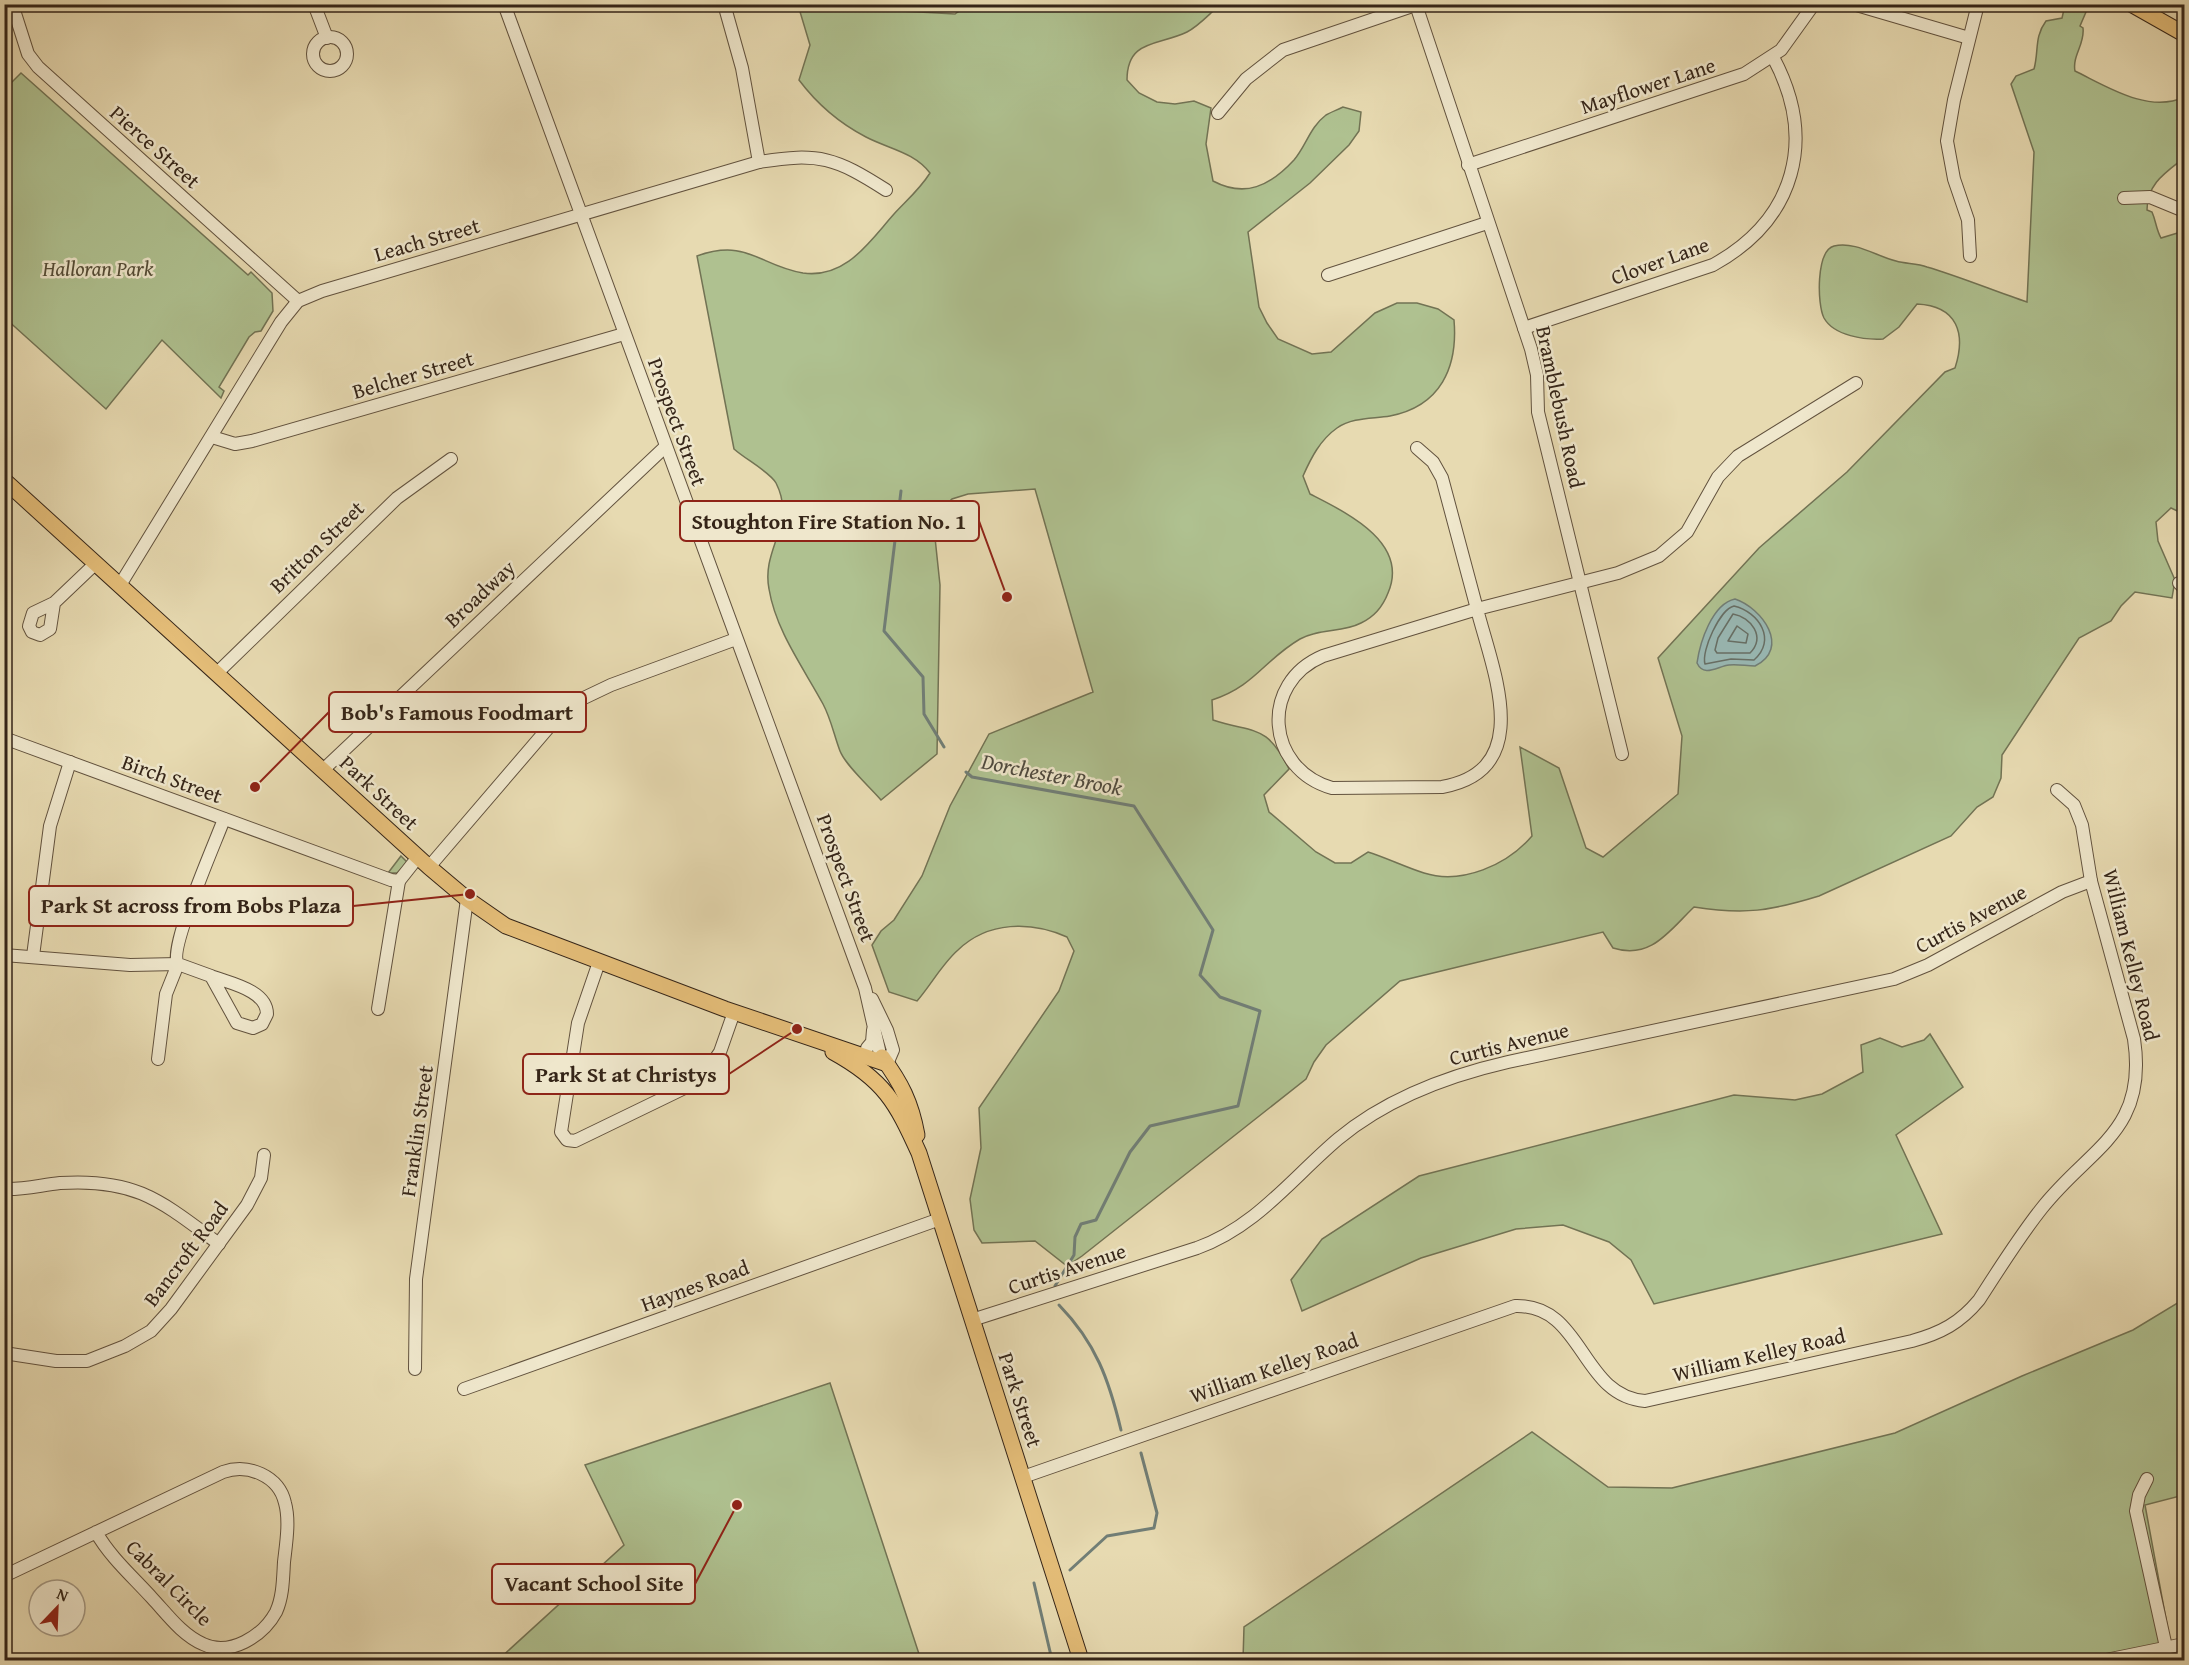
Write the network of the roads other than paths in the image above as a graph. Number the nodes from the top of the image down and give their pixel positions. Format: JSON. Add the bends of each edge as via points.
{"nodes":[{"id":1,"x":12,"y":4,"type":"edge"},
{"id":2,"x":314,"y":4,"type":"edge"},
{"id":3,"x":504,"y":4,"type":"edge"},
{"id":4,"x":724,"y":4,"type":"edge"},
{"id":5,"x":1814,"y":4,"type":"edge"},
{"id":6,"x":1854,"y":4,"type":"edge"},
{"id":7,"x":1978,"y":4,"type":"edge"},
{"id":8,"x":2131,"y":4,"type":"edge"},
{"id":9,"x":1417,"y":5,"type":"edge"},
{"id":10,"x":2184,"y":34,"type":"edge"},
{"id":11,"x":327,"y":38,"type":"dead end"},
{"id":12,"x":1969,"y":38,"type":"junction"},
{"id":13,"x":1773,"y":57,"type":"junction"},
{"id":14,"x":1218,"y":113,"type":"dead end"},
{"id":15,"x":759,"y":162,"type":"junction"},
{"id":16,"x":1468,"y":165,"type":"junction"},
{"id":17,"x":886,"y":190,"type":"dead end"},
{"id":18,"x":2124,"y":198,"type":"dead end"},
{"id":19,"x":2184,"y":211,"type":"edge"},
{"id":20,"x":580,"y":215,"type":"junction"},
{"id":21,"x":1487,"y":223,"type":"junction"},
{"id":22,"x":1970,"y":256,"type":"dead end"},
{"id":23,"x":1328,"y":275,"type":"dead end"},
{"id":24,"x":298,"y":301,"type":"junction"},
{"id":25,"x":1524,"y":328,"type":"junction"},
{"id":26,"x":624,"y":334,"type":"junction"},
{"id":27,"x":1856,"y":383,"type":"dead end"},
{"id":28,"x":212,"y":437,"type":"junction"},
{"id":29,"x":664,"y":447,"type":"junction"},
{"id":30,"x":1417,"y":448,"type":"dead end"},
{"id":31,"x":451,"y":459,"type":"dead end"},
{"id":32,"x":4,"y":480,"type":"edge"},
{"id":33,"x":96,"y":563,"type":"junction"},
{"id":34,"x":1581,"y":583,"type":"junction"},
{"id":35,"x":120,"y":585,"type":"junction"},
{"id":36,"x":54,"y":603,"type":"dead end"},
{"id":37,"x":1477,"y":609,"type":"junction"},
{"id":38,"x":736,"y":639,"type":"junction"},
{"id":39,"x":217,"y":673,"type":"junction"},
{"id":40,"x":4,"y":738,"type":"edge"},
{"id":41,"x":1622,"y":754,"type":"dead end"},
{"id":42,"x":70,"y":762,"type":"junction"},
{"id":43,"x":323,"y":770,"type":"junction"},
{"id":44,"x":2057,"y":790,"type":"dead end"},
{"id":45,"x":224,"y":819,"type":"junction"},
{"id":46,"x":423,"y":862,"type":"junction"},
{"id":47,"x":399,"y":881,"type":"junction"},
{"id":48,"x":2091,"y":881,"type":"junction"},
{"id":49,"x":467,"y":899,"type":"junction"},
{"id":50,"x":4,"y":954,"type":"edge"},
{"id":51,"x":33,"y":956,"type":"junction"},
{"id":52,"x":599,"y":962,"type":"junction"},
{"id":53,"x":178,"y":964,"type":"junction"},
{"id":54,"x":211,"y":976,"type":"junction"},
{"id":55,"x":866,"y":988,"type":"junction"},
{"id":56,"x":378,"y":1009,"type":"dead end"},
{"id":57,"x":734,"y":1012,"type":"junction"},
{"id":58,"x":790,"y":1032,"type":"junction"},
{"id":59,"x":850,"y":1051,"type":"junction"},
{"id":60,"x":878,"y":1055,"type":"junction"},
{"id":61,"x":158,"y":1059,"type":"dead end"},
{"id":62,"x":875,"y":1079,"type":"junction"},
{"id":63,"x":919,"y":1153,"type":"junction"},
{"id":64,"x":264,"y":1155,"type":"dead end"},
{"id":65,"x":4,"y":1189,"type":"edge"},
{"id":66,"x":940,"y":1220,"type":"junction"},
{"id":67,"x":219,"y":1244,"type":"junction"},
{"id":68,"x":972,"y":1320,"type":"junction"},
{"id":69,"x":4,"y":1353,"type":"edge"},
{"id":70,"x":415,"y":1369,"type":"dead end"},
{"id":71,"x":464,"y":1389,"type":"dead end"},
{"id":72,"x":1023,"y":1477,"type":"junction"},
{"id":73,"x":2147,"y":1479,"type":"dead end"},
{"id":74,"x":96,"y":1532,"type":"junction"},
{"id":75,"x":4,"y":1576,"type":"edge"},
{"id":76,"x":2184,"y":1644,"type":"edge"},
{"id":77,"x":2166,"y":1647,"type":"junction"},
{"id":78,"x":1081,"y":1660,"type":"edge"},
{"id":79,"x":2106,"y":1660,"type":"edge"}],
"edges":[{"from":1,"to":24,"type":"street","name":"Pierce Street","via":[[28,54],[38,67]]},
{"from":2,"to":11,"type":"street"},
{"from":3,"to":20,"type":"street","name":"Prospect Street"},
{"from":4,"to":15,"type":"street","via":[[742,68]]},
{"from":5,"to":13,"type":"street","name":"Mayflower Lane"},
{"from":6,"to":12,"type":"street"},
{"from":7,"to":12,"type":"street"},
{"from":8,"to":10,"type":"main road"},
{"from":9,"to":14,"type":"street","via":[[1283,50],[1246,79]]},
{"from":9,"to":16,"type":"street","name":"Bramblebush Road"},
{"from":12,"to":22,"type":"street","via":[[1947,141],[1968,220]]},
{"from":13,"to":16,"type":"street","name":"Mayflower Lane","via":[[1728,80]]},
{"from":13,"to":25,"type":"street","name":"Clover Lane","via":[[1791,99],[1796,144],[1786,189],[1761,228],[1713,265]]},
{"from":15,"to":17,"type":"street","name":"Leach Street","via":[[796,156],[818,158],[838,163]]},
{"from":15,"to":20,"type":"street","name":"Leach Street"},
{"from":16,"to":21,"type":"street","name":"Bramblebush Road"},
{"from":18,"to":19,"type":"street","via":[[2150,198]]},
{"from":20,"to":24,"type":"street","name":"Leach Street"},
{"from":20,"to":26,"type":"street","name":"Prospect Street"},
{"from":21,"to":23,"type":"street"},
{"from":21,"to":25,"type":"street","name":"Bramblebush Road"},
{"from":24,"to":28,"type":"street","via":[[281,322]]},
{"from":25,"to":34,"type":"street","name":"Bramblebush Road","via":[[1534,361],[1538,412]]},
{"from":26,"to":28,"type":"street","name":"Belcher Street","via":[[252,441],[235,444]]},
{"from":26,"to":29,"type":"street","name":"Prospect Street"},
{"from":27,"to":34,"type":"street","via":[[1738,456],[1718,477],[1692,525],[1666,552],[1640,566]]},
{"from":28,"to":35,"type":"street"},
{"from":29,"to":38,"type":"street","name":"Prospect Street"},
{"from":29,"to":43,"type":"street","name":"Broadway"},
{"from":30,"to":37,"type":"street","via":[[1433,462],[1442,478]]},
{"from":31,"to":39,"type":"street","name":"Britton Street","via":[[397,498]]},
{"from":32,"to":33,"type":"main road","name":"Park Street"},
{"from":33,"to":35,"type":"main road","name":"Park Street"},
{"from":33,"to":36,"type":"street"},
{"from":34,"to":37,"type":"street"},
{"from":34,"to":41,"type":"street","name":"Bramblebush Road"},
{"from":35,"to":39,"type":"main road","name":"Park Street"},
{"from":37,"to":37,"type":"street","via":[[1331,653],[1303,668],[1288,686],[1279,713],[1280,736],[1293,763],[1315,782],[1343,789],[1442,787],[1464,781],[1478,771],[1496,749],[1503,716]]},
{"from":38,"to":46,"type":"street","via":[[611,685],[567,706]]},
{"from":38,"to":55,"type":"street","name":"Prospect Street"},
{"from":39,"to":43,"type":"main road","name":"Park Street"},
{"from":40,"to":42,"type":"street","name":"Birch Street"},
{"from":42,"to":45,"type":"street","name":"Birch Street"},
{"from":42,"to":51,"type":"street","via":[[50,826]]},
{"from":43,"to":46,"type":"main road","name":"Park Street"},
{"from":44,"to":48,"type":"street","name":"William Kelley Road","via":[[2078,812]]},
{"from":45,"to":47,"type":"street","name":"Birch Street"},
{"from":45,"to":53,"type":"street","via":[[176,948]]},
{"from":46,"to":47,"type":"street"},
{"from":46,"to":49,"type":"main road","name":"Park Street"},
{"from":47,"to":56,"type":"street"},
{"from":48,"to":68,"type":"street","name":"Curtis Avenue","via":[[2062,892],[1894,980],[1449,1078],[1354,1127],[1271,1203],[1220,1239]]},
{"from":48,"to":72,"type":"street","name":"William Kelley Road","via":[[2134,1039],[2137,1061],[2133,1095],[2114,1133],[2042,1208],[1979,1300],[1947,1330],[1645,1401],[1629,1400],[1607,1385],[1548,1312],[1515,1306]]},
{"from":49,"to":52,"type":"main road","name":"Park Street","via":[[506,926]]},
{"from":49,"to":70,"type":"street","name":"Franklin Street","via":[[416,1279]]},
{"from":50,"to":51,"type":"street"},
{"from":51,"to":53,"type":"street"},
{"from":52,"to":57,"type":"main road","name":"Park Street"},
{"from":52,"to":57,"type":"street","via":[[578,1023],[561,1132],[567,1140],[575,1141],[701,1080],[720,1052]]},
{"from":53,"to":54,"type":"street"},
{"from":53,"to":61,"type":"street","via":[[166,994]]},
{"from":54,"to":54,"type":"street","via":[[237,1023],[248,1028],[262,1024],[267,1014],[263,1000]]},
{"from":55,"to":60,"type":"street","name":"Prospect Street"},
{"from":55,"to":60,"type":"street","name":"Prospect Street","via":[[893,1050]]},
{"from":57,"to":58,"type":"main road","name":"Park Street"},
{"from":58,"to":59,"type":"main road","name":"Park Street"},
{"from":58,"to":62,"type":"main road","name":"Park Street","via":[[829,1049]]},
{"from":59,"to":60,"type":"main road","name":"Park Street"},
{"from":59,"to":60,"type":"main road","name":"Park Street"},
{"from":60,"to":62,"type":"main road"},
{"from":60,"to":63,"type":"main road","name":"Park Street","via":[[898,1076],[913,1114]]},
{"from":62,"to":63,"type":"main road","name":"Park Street","via":[[897,1107]]},
{"from":63,"to":66,"type":"main road","name":"Park Street"},
{"from":64,"to":67,"type":"street","name":"Bancroft Road","via":[[256,1189]]},
{"from":65,"to":67,"type":"street","via":[[73,1183],[129,1188],[156,1199]]},
{"from":66,"to":68,"type":"main road","name":"Park Street"},
{"from":66,"to":71,"type":"street","name":"Haynes Road"},
{"from":67,"to":69,"type":"street","name":"Bancroft Road","via":[[161,1321],[125,1346],[94,1360],[71,1362]]},
{"from":68,"to":72,"type":"main road","name":"Park Street"},
{"from":72,"to":78,"type":"main road","name":"Park Street"},
{"from":73,"to":77,"type":"street","via":[[2136,1511]]},
{"from":74,"to":74,"type":"street","name":"Cabral Circle","via":[[223,1472],[243,1469],[258,1473],[275,1484],[286,1505],[281,1596],[276,1611],[260,1631],[240,1644],[223,1648],[201,1644],[166,1613]]},
{"from":74,"to":75,"type":"street","name":"Cabral Circle"},
{"from":76,"to":77,"type":"street"},
{"from":77,"to":79,"type":"street"}]}
